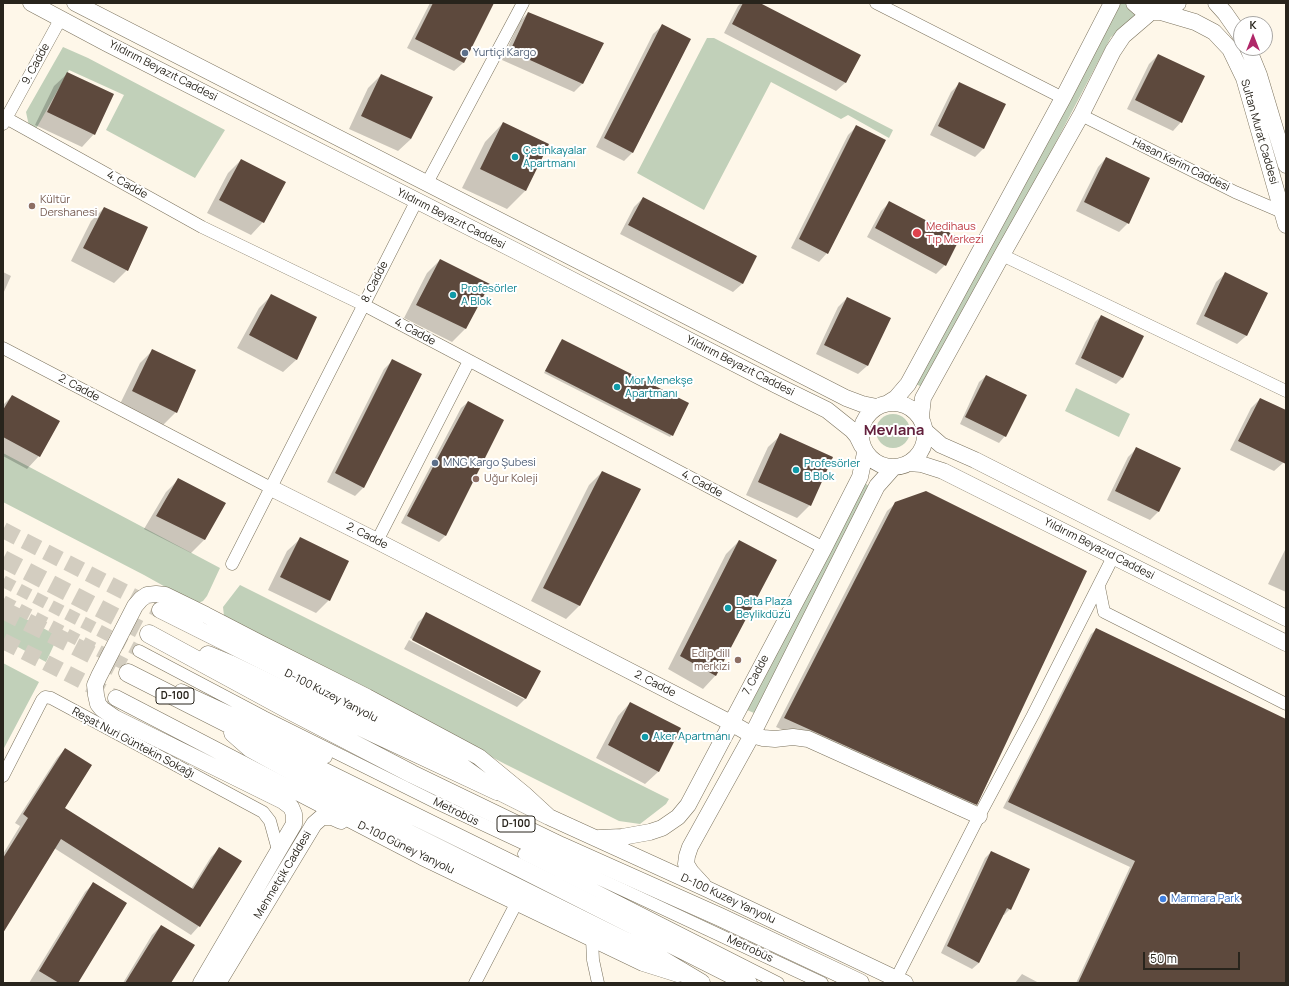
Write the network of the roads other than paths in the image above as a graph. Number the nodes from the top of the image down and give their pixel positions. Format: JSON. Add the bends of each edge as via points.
{"nodes":[{"id":1,"x":31,"y":3,"type":"edge"},
{"id":2,"x":69,"y":3,"type":"edge"},
{"id":3,"x":75,"y":3,"type":"edge"},
{"id":4,"x":523,"y":3,"type":"edge"},
{"id":5,"x":876,"y":3,"type":"edge"},
{"id":6,"x":1112,"y":3,"type":"edge"},
{"id":7,"x":1134,"y":3,"type":"edge"},
{"id":8,"x":1178,"y":3,"type":"edge"},
{"id":9,"x":1216,"y":3,"type":"edge"},
{"id":10,"x":1156,"y":12,"type":"junction"},
{"id":11,"x":61,"y":18,"type":"junction"},
{"id":12,"x":1233,"y":24,"type":"edge"},
{"id":13,"x":1251,"y":56,"type":"edge"},
{"id":14,"x":1063,"y":98,"type":"junction"},
{"id":15,"x":6,"y":114,"type":"edge"},
{"id":16,"x":1081,"y":115,"type":"junction"},
{"id":17,"x":1286,"y":165,"type":"edge"},
{"id":18,"x":427,"y":183,"type":"junction"},
{"id":19,"x":416,"y":202,"type":"junction"},
{"id":20,"x":1284,"y":219,"type":"edge"},
{"id":21,"x":1002,"y":255,"type":"junction"},
{"id":22,"x":364,"y":305,"type":"junction"},
{"id":23,"x":3,"y":348,"type":"edge"},
{"id":24,"x":469,"y":361,"type":"junction"},
{"id":25,"x":1286,"y":391,"type":"edge"},
{"id":26,"x":883,"y":405,"type":"junction"},
{"id":27,"x":924,"y":427,"type":"junction"},
{"id":28,"x":864,"y":449,"type":"junction"},
{"id":29,"x":909,"y":463,"type":"junction"},
{"id":30,"x":893,"y":468,"type":"junction"},
{"id":31,"x":271,"y":488,"type":"junction"},
{"id":32,"x":377,"y":541,"type":"junction"},
{"id":33,"x":824,"y":548,"type":"junction"},
{"id":34,"x":1113,"y":557,"type":"junction"},
{"id":35,"x":232,"y":564,"type":"dead end"},
{"id":36,"x":1098,"y":587,"type":"junction"},
{"id":37,"x":160,"y":610,"type":"tunnel mouth"},
{"id":38,"x":1286,"y":618,"type":"edge"},
{"id":39,"x":149,"y":634,"type":"tunnel mouth"},
{"id":40,"x":1286,"y":643,"type":"edge"},
{"id":41,"x":179,"y":650,"type":"junction"},
{"id":42,"x":139,"y":651,"type":"tunnel mouth"},
{"id":43,"x":129,"y":670,"type":"joint"},
{"id":44,"x":116,"y":698,"type":"tunnel mouth"},
{"id":45,"x":1286,"y":704,"type":"edge"},
{"id":46,"x":222,"y":720,"type":"junction"},
{"id":47,"x":731,"y":723,"type":"junction"},
{"id":48,"x":752,"y":735,"type":"junction"},
{"id":49,"x":3,"y":776,"type":"edge"},
{"id":50,"x":497,"y":791,"type":"junction"},
{"id":51,"x":979,"y":816,"type":"junction"},
{"id":52,"x":549,"y":817,"type":"junction"},
{"id":53,"x":374,"y":832,"type":"junction"},
{"id":54,"x":596,"y":838,"type":"junction"},
{"id":55,"x":282,"y":844,"type":"junction"},
{"id":56,"x":707,"y":889,"type":"junction"},
{"id":57,"x":517,"y":902,"type":"junction"},
{"id":58,"x":592,"y":939,"type":"junction"},
{"id":59,"x":901,"y":981,"type":"edge"},
{"id":60,"x":201,"y":983,"type":"edge"},
{"id":61,"x":218,"y":983,"type":"edge"},
{"id":62,"x":475,"y":983,"type":"edge"},
{"id":63,"x":598,"y":983,"type":"edge"},
{"id":64,"x":701,"y":983,"type":"edge"},
{"id":65,"x":748,"y":983,"type":"edge"},
{"id":66,"x":778,"y":983,"type":"edge"},
{"id":67,"x":822,"y":983,"type":"edge"},
{"id":68,"x":860,"y":983,"type":"edge"}],
"edges":[{"from":1,"to":11,"type":"main road","name":"Yıldırım Beyazıt Caddesi"},
{"from":2,"to":11,"type":"main road","name":"9. Cadde"},
{"from":3,"to":18,"type":"main road","name":"Yıldırım Beyazıt Caddesi"},
{"from":4,"to":18,"type":"street","name":"8. Cadde"},
{"from":5,"to":14,"type":"street"},
{"from":6,"to":14,"type":"main road"},
{"from":7,"to":10,"type":"main road","name":"Sultan Murat Caddesi","via":[[1142,10]]},
{"from":8,"to":10,"type":"main road","via":[[1171,9]]},
{"from":9,"to":12,"type":"main road"},
{"from":10,"to":16,"type":"main road","via":[[1123,36]]},
{"from":10,"to":20,"type":"main road","name":"Sultan Murat Caddesi","via":[[1194,22],[1214,32],[1230,49],[1244,78]]},
{"from":11,"to":15,"type":"street","name":"9. Cadde"},
{"from":11,"to":19,"type":"main road","name":"Yıldırım Beyazıt Caddesi"},
{"from":13,"to":17,"type":"main road","name":"Sultan Murat Caddesi"},
{"from":14,"to":26,"type":"main road","via":[[908,384],[896,398]]},
{"from":15,"to":22,"type":"street","name":"4. Cadde","via":[[202,227]]},
{"from":16,"to":20,"type":"street","name":"Hasan Kerim Caddesi"},
{"from":16,"to":21,"type":"main road"},
{"from":18,"to":19,"type":"main road","name":"8. Cadde"},
{"from":18,"to":26,"type":"main road","name":"Yıldırım Beyazıt Caddesi","via":[[846,398],[862,404]]},
{"from":19,"to":22,"type":"street","name":"8. Cadde"},
{"from":19,"to":28,"type":"main road","name":"Yıldırım Beyazıt Caddesi","via":[[827,410],[852,430]]},
{"from":21,"to":25,"type":"street"},
{"from":21,"to":27,"type":"main road","via":[[924,398],[921,416]]},
{"from":22,"to":24,"type":"street","name":"4. Cadde"},
{"from":22,"to":31,"type":"street","name":"8. Cadde"},
{"from":23,"to":31,"type":"street","name":"2. Cadde"},
{"from":24,"to":32,"type":"street"},
{"from":24,"to":33,"type":"street","name":"4. Cadde"},
{"from":26,"to":27,"type":"main road","via":[[899,403],[909,407],[917,414]]},
{"from":26,"to":28,"type":"main road","via":[[870,412],[864,419],[860,436]]},
{"from":27,"to":29,"type":"main road","via":[[922,450]]},
{"from":27,"to":38,"type":"main road","name":"Yıldırım Beyazıd Caddesi","via":[[941,445]]},
{"from":28,"to":30,"type":"main road","via":[[870,459],[877,464]]},
{"from":28,"to":33,"type":"main road","name":"7. Cadde","via":[[860,477]]},
{"from":29,"to":30,"type":"main road"},
{"from":29,"to":34,"type":"main road","name":"Yıldırım Beyazıd Caddesi","via":[[943,471]]},
{"from":30,"to":48,"type":"main road","name":"7. Cadde","via":[[877,486]]},
{"from":31,"to":32,"type":"main road","name":"2. Cadde"},
{"from":31,"to":35,"type":"street","name":"8. Cadde"},
{"from":32,"to":47,"type":"main road","name":"2. Cadde"},
{"from":33,"to":47,"type":"main road","name":"7. Cadde"},
{"from":34,"to":36,"type":"street"},
{"from":34,"to":40,"type":"main road","name":"Yıldırım Beyazıd Caddesi"},
{"from":36,"to":45,"type":"street","via":[[1104,612]]},
{"from":36,"to":51,"type":"street"},
{"from":37,"to":50,"type":"main road","name":"D-100 Kuzey Yanyolu","via":[[430,747],[454,760]]},
{"from":39,"to":41,"type":"highway","number":"D-100"},
{"from":41,"to":50,"type":"highway","via":[[212,656]]},
{"from":41,"to":68,"type":"highway","number":"D-100","via":[[412,774],[561,846]]},
{"from":42,"to":67,"type":"street","name":"Metrobüs","via":[[435,802]]},
{"from":43,"to":46,"type":"highway","number":"D-100"},
{"from":43,"to":66,"type":"street","name":"Metrobüs","via":[[326,758],[535,859]]},
{"from":44,"to":53,"type":"main road","name":"D-100 Güney Yanyolu"},
{"from":46,"to":64,"type":"highway","via":[[235,736],[268,759],[410,834],[659,958]]},
{"from":46,"to":65,"type":"highway","number":"D-100"},
{"from":47,"to":48,"type":"main road","name":"2. Cadde"},
{"from":47,"to":54,"type":"main road","name":"7. Cadde","via":[[688,805],[678,817],[662,828],[650,832]]},
{"from":48,"to":51,"type":"main road","via":[[775,740],[793,737],[808,739]]},
{"from":48,"to":56,"type":"main road","name":"7. Cadde","via":[[687,856],[686,864],[690,872]]},
{"from":49,"to":55,"type":"street","name":"Reşat Nuri Güntekin Sokağı","via":[[42,700],[45,697],[51,698],[263,812]]},
{"from":50,"to":52,"type":"main road","name":"D-100 Kuzey Yanyolu"},
{"from":51,"to":59,"type":"street"},
{"from":52,"to":54,"type":"main road","name":"D-100 Kuzey Yanyolu"},
{"from":52,"to":55,"type":"main road","name":"Mehmetçik Caddesi","via":[[479,757],[467,750],[165,595],[156,594],[141,599],[95,685],[98,704],[114,718],[291,807],[294,824]]},
{"from":53,"to":57,"type":"main road","name":"D-100 Güney Yanyolu"},
{"from":53,"to":61,"type":"main road","name":"Mehmetçik Caddesi","via":[[364,832],[332,817],[322,817],[314,824]]},
{"from":54,"to":56,"type":"main road","name":"D-100 Kuzey Yanyolu"},
{"from":55,"to":60,"type":"main road","name":"Mehmetçik Caddesi"},
{"from":56,"to":59,"type":"main road","name":"D-100 Kuzey Yanyolu"},
{"from":57,"to":58,"type":"main road","name":"D-100 Güney Yanyolu"},
{"from":57,"to":62,"type":"street"},
{"from":58,"to":63,"type":"street"},
{"from":58,"to":64,"type":"main road","name":"D-100 Güney Yanyolu","via":[[643,963]]}]}
